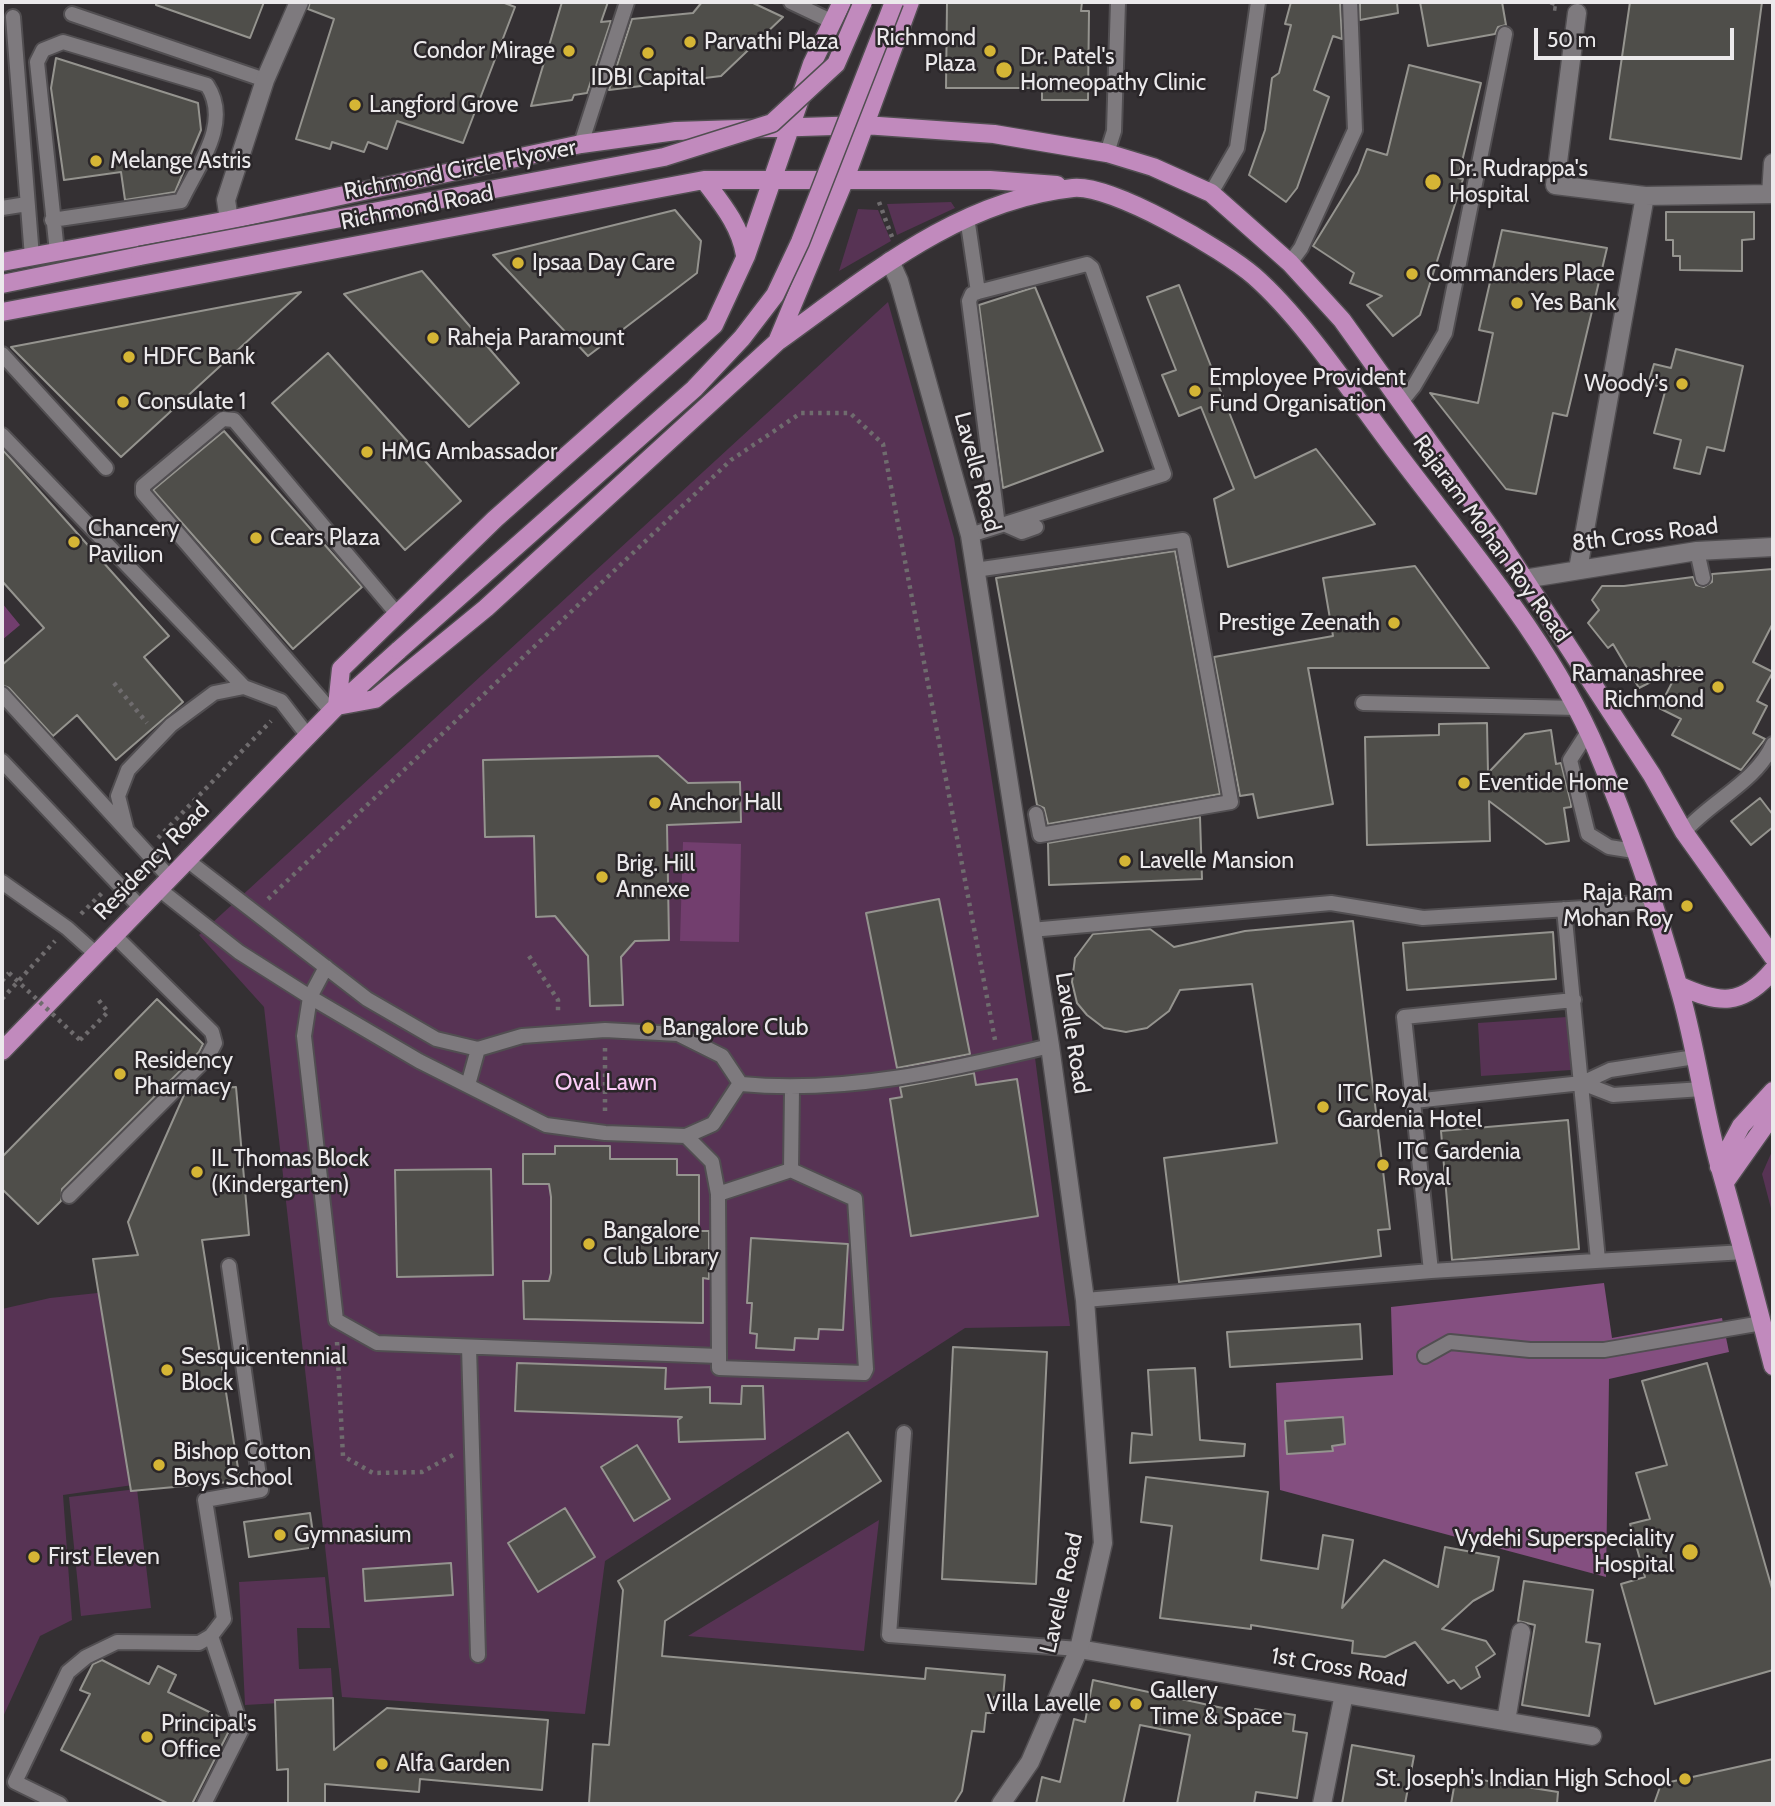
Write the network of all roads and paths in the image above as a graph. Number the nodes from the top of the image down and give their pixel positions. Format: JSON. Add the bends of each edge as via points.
{"nodes":[{"id":1,"x":299,"y":2,"type":"edge"},
{"id":2,"x":627,"y":2,"type":"edge"},
{"id":3,"x":790,"y":2,"type":"edge"},
{"id":4,"x":842,"y":2,"type":"edge"},
{"id":5,"x":863,"y":2,"type":"edge"},
{"id":6,"x":894,"y":2,"type":"edge"},
{"id":7,"x":910,"y":2,"type":"edge"},
{"id":8,"x":1118,"y":2,"type":"edge"},
{"id":9,"x":1258,"y":2,"type":"edge"},
{"id":10,"x":1350,"y":2,"type":"edge"},
{"id":11,"x":1577,"y":13,"type":"dead end"},
{"id":12,"x":72,"y":14,"type":"dead end"},
{"id":13,"x":13,"y":17,"type":"dead end"},
{"id":14,"x":831,"y":21,"type":"junction"},
{"id":15,"x":1506,"y":34,"type":"dead end"},
{"id":16,"x":265,"y":80,"type":"junction"},
{"id":17,"x":864,"y":125,"type":"junction"},
{"id":18,"x":791,"y":128,"type":"junction"},
{"id":19,"x":717,"y":130,"type":"joint"},
{"id":20,"x":581,"y":144,"type":"junction"},
{"id":21,"x":1107,"y":153,"type":"junction"},
{"id":22,"x":1773,"y":163,"type":"edge"},
{"id":23,"x":771,"y":179,"type":"junction"},
{"id":24,"x":845,"y":179,"type":"junction"},
{"id":25,"x":704,"y":180,"type":"junction"},
{"id":26,"x":1078,"y":187,"type":"junction"},
{"id":27,"x":1211,"y":192,"type":"junction"},
{"id":28,"x":1645,"y":196,"type":"junction"},
{"id":29,"x":879,"y":202,"type":"junction"},
{"id":30,"x":890,"y":202,"type":"dead end"},
{"id":31,"x":867,"y":203,"type":"dead end"},
{"id":32,"x":27,"y":204,"type":"junction"},
{"id":33,"x":2,"y":208,"type":"edge"},
{"id":34,"x":967,"y":217,"type":"junction"},
{"id":35,"x":52,"y":220,"type":"junction"},
{"id":36,"x":229,"y":220,"type":"junction"},
{"id":37,"x":893,"y":241,"type":"dead end"},
{"id":38,"x":57,"y":252,"type":"junction"},
{"id":39,"x":746,"y":256,"type":"junction"},
{"id":40,"x":32,"y":257,"type":"junction"},
{"id":41,"x":890,"y":261,"type":"junction"},
{"id":42,"x":2,"y":262,"type":"edge"},
{"id":43,"x":1290,"y":263,"type":"junction"},
{"id":44,"x":2,"y":284,"type":"edge"},
{"id":45,"x":978,"y":292,"type":"junction"},
{"id":46,"x":2,"y":312,"type":"edge"},
{"id":47,"x":778,"y":342,"type":"junction"},
{"id":48,"x":2,"y":354,"type":"edge"},
{"id":49,"x":1401,"y":402,"type":"junction"},
{"id":50,"x":2,"y":435,"type":"edge"},
{"id":51,"x":106,"y":468,"type":"dead end"},
{"id":52,"x":1001,"y":525,"type":"junction"},
{"id":53,"x":1036,"y":527,"type":"dead end"},
{"id":54,"x":970,"y":534,"type":"junction"},
{"id":55,"x":1773,"y":547,"type":"edge"},
{"id":56,"x":1697,"y":551,"type":"junction"},
{"id":57,"x":1578,"y":569,"type":"junction"},
{"id":58,"x":975,"y":570,"type":"junction"},
{"id":59,"x":1703,"y":578,"type":"dead end"},
{"id":60,"x":1524,"y":579,"type":"junction"},
{"id":61,"x":398,"y":615,"type":"junction"},
{"id":62,"x":114,"y":683,"type":"dead end"},
{"id":63,"x":244,"y":687,"type":"junction"},
{"id":64,"x":2,"y":694,"type":"edge"},
{"id":65,"x":1363,"y":703,"type":"dead end"},
{"id":66,"x":1577,"y":708,"type":"junction"},
{"id":67,"x":335,"y":709,"type":"junction"},
{"id":68,"x":1588,"y":732,"type":"junction"},
{"id":69,"x":308,"y":736,"type":"junction"},
{"id":70,"x":159,"y":737,"type":"junction"},
{"id":71,"x":1773,"y":744,"type":"edge"},
{"id":72,"x":2,"y":761,"type":"edge"},
{"id":73,"x":126,"y":829,"type":"junction"},
{"id":74,"x":1016,"y":830,"type":"junction"},
{"id":75,"x":1684,"y":832,"type":"junction"},
{"id":76,"x":1634,"y":851,"type":"junction"},
{"id":77,"x":187,"y":860,"type":"junction"},
{"id":78,"x":2,"y":882,"type":"edge"},
{"id":79,"x":165,"y":883,"type":"junction"},
{"id":80,"x":1650,"y":901,"type":"junction"},
{"id":81,"x":141,"y":908,"type":"junction"},
{"id":82,"x":1564,"y":909,"type":"junction"},
{"id":83,"x":255,"y":912,"type":"junction"},
{"id":84,"x":1031,"y":930,"type":"junction"},
{"id":85,"x":114,"y":935,"type":"junction"},
{"id":86,"x":96,"y":954,"type":"junction"},
{"id":87,"x":529,"y":956,"type":"dead end"},
{"id":88,"x":1773,"y":957,"type":"edge"},
{"id":89,"x":326,"y":967,"type":"junction"},
{"id":90,"x":1773,"y":970,"type":"edge"},
{"id":91,"x":2,"y":981,"type":"edge"},
{"id":92,"x":1678,"y":985,"type":"junction"},
{"id":93,"x":310,"y":997,"type":"junction"},
{"id":94,"x":97,"y":998,"type":"dead end"},
{"id":95,"x":1574,"y":1000,"type":"junction"},
{"id":96,"x":605,"y":1030,"type":"junction"},
{"id":97,"x":559,"y":1034,"type":"junction"},
{"id":98,"x":1050,"y":1046,"type":"junction"},
{"id":99,"x":478,"y":1049,"type":"junction"},
{"id":100,"x":2,"y":1051,"type":"edge"},
{"id":101,"x":998,"y":1057,"type":"junction"},
{"id":102,"x":1695,"y":1057,"type":"junction"},
{"id":103,"x":1582,"y":1083,"type":"junction"},
{"id":104,"x":741,"y":1084,"type":"dead end"},
{"id":105,"x":468,"y":1085,"type":"junction"},
{"id":106,"x":792,"y":1089,"type":"junction"},
{"id":107,"x":1702,"y":1089,"type":"junction"},
{"id":108,"x":1773,"y":1091,"type":"edge"},
{"id":109,"x":1414,"y":1101,"type":"junction"},
{"id":110,"x":1773,"y":1114,"type":"edge"},
{"id":111,"x":605,"y":1133,"type":"junction"},
{"id":112,"x":686,"y":1136,"type":"junction"},
{"id":113,"x":791,"y":1170,"type":"junction"},
{"id":114,"x":1722,"y":1175,"type":"junction"},
{"id":115,"x":718,"y":1194,"type":"junction"},
{"id":116,"x":69,"y":1196,"type":"dead end"},
{"id":117,"x":1744,"y":1252,"type":"junction"},
{"id":118,"x":1598,"y":1260,"type":"junction"},
{"id":119,"x":229,"y":1266,"type":"dead end"},
{"id":120,"x":1430,"y":1271,"type":"junction"},
{"id":121,"x":1085,"y":1300,"type":"junction"},
{"id":122,"x":336,"y":1320,"type":"junction"},
{"id":123,"x":1762,"y":1323,"type":"junction"},
{"id":124,"x":469,"y":1347,"type":"junction"},
{"id":125,"x":719,"y":1356,"type":"junction"},
{"id":126,"x":1425,"y":1356,"type":"dead end"},
{"id":127,"x":1773,"y":1366,"type":"edge"},
{"id":128,"x":904,"y":1433,"type":"dead end"},
{"id":129,"x":472,"y":1445,"type":"junction"},
{"id":130,"x":1521,"y":1632,"type":"dead end"},
{"id":131,"x":211,"y":1636,"type":"junction"},
{"id":132,"x":1079,"y":1649,"type":"junction"},
{"id":133,"x":478,"y":1655,"type":"dead end"},
{"id":134,"x":1344,"y":1694,"type":"junction"},
{"id":135,"x":1506,"y":1721,"type":"junction"},
{"id":136,"x":1592,"y":1736,"type":"dead end"},
{"id":137,"x":8,"y":1782,"type":"edge"},
{"id":138,"x":60,"y":1804,"type":"edge"},
{"id":139,"x":204,"y":1804,"type":"edge"},
{"id":140,"x":1001,"y":1804,"type":"edge"},
{"id":141,"x":1322,"y":1804,"type":"edge"}],
"edges":[{"from":1,"to":16,"type":"street"},
{"from":2,"to":20,"type":"lane"},
{"from":3,"to":14,"type":"lane"},
{"from":4,"to":14,"type":"main road"},
{"from":5,"to":44,"type":"main road","name":"Richmond Circle Flyover","bridge":true,"via":[[836,64],[772,123],[664,157]]},
{"from":6,"to":67,"type":"main road","bridge":true,"via":[[800,242],[775,295],[742,338],[694,389]]},
{"from":7,"to":17,"type":"main road"},
{"from":8,"to":21,"type":"lane","via":[[1114,131]]},
{"from":9,"to":27,"type":"lane","via":[[1237,148]]},
{"from":10,"to":43,"type":"lane","via":[[1355,130]]},
{"from":11,"to":28,"type":"street","via":[[1555,185]]},
{"from":12,"to":16,"type":"lane"},
{"from":13,"to":32,"type":"lane"},
{"from":14,"to":18,"type":"main road"},
{"from":15,"to":49,"type":"lane","via":[[1445,332]]},
{"from":16,"to":36,"type":"street","via":[[226,200]]},
{"from":17,"to":18,"type":"main road","name":"Rajaram Mohan Roy Road"},
{"from":17,"to":21,"type":"main road","name":"Rajaram Mohan Roy Road","via":[[994,134]]},
{"from":17,"to":24,"type":"main road"},
{"from":18,"to":19,"type":"main road","name":"Rajaram Mohan Roy Road"},
{"from":18,"to":23,"type":"main road"},
{"from":19,"to":20,"type":"main road","name":"Richmond Road"},
{"from":20,"to":36,"type":"main road","name":"Richmond Road"},
{"from":21,"to":27,"type":"main road","name":"Rajaram Mohan Roy Road"},
{"from":22,"to":28,"type":"street","via":[[1771,194]]},
{"from":23,"to":24,"type":"main road","name":"Richmond Road"},
{"from":23,"to":25,"type":"main road","name":"Richmond Road"},
{"from":23,"to":39,"type":"main road"},
{"from":24,"to":26,"type":"main road","name":"Richmond Road","via":[[990,180]]},
{"from":24,"to":47,"type":"main road"},
{"from":25,"to":39,"type":"main road","via":[[730,214]]},
{"from":25,"to":46,"type":"main road","name":"Richmond Road"},
{"from":26,"to":34,"type":"main road","name":"Rajaram Mohan Roy Road","via":[[986,207]]},
{"from":26,"to":66,"type":"main road","name":"Rajaram Mohan Roy Road","via":[[1135,205],[1190,233],[1258,279],[1352,394],[1483,568],[1552,663]]},
{"from":27,"to":43,"type":"main road","name":"Rajaram Mohan Roy Road"},
{"from":28,"to":57,"type":"street"},
{"from":29,"to":30,"type":"path"},
{"from":29,"to":31,"type":"path"},
{"from":29,"to":37,"type":"path"},
{"from":32,"to":33,"type":"lane"},
{"from":32,"to":40,"type":"lane"},
{"from":34,"to":41,"type":"main road","name":"Rajaram Mohan Roy Road"},
{"from":34,"to":45,"type":"lane"},
{"from":35,"to":35,"type":"lane","via":[[37,62],[43,50],[63,42],[207,85],[216,105],[216,128],[181,201]]},
{"from":35,"to":38,"type":"lane"},
{"from":36,"to":38,"type":"main road","name":"Richmond Road"},
{"from":38,"to":40,"type":"main road","name":"Richmond Road"},
{"from":39,"to":61,"type":"main road","via":[[714,325],[495,519]]},
{"from":40,"to":42,"type":"main road","name":"Richmond Road"},
{"from":41,"to":47,"type":"main road","name":"Rajaram Mohan Roy Road"},
{"from":41,"to":54,"type":"street","name":"Lavelle Road"},
{"from":43,"to":49,"type":"main road","name":"Rajaram Mohan Roy Road","via":[[1342,320]]},
{"from":45,"to":52,"type":"lane","via":[[968,307]]},
{"from":45,"to":52,"type":"lane","via":[[1084,263],[1090,266],[1164,474]]},
{"from":47,"to":67,"type":"main road","name":"Rajaram Mohan Roy Road","via":[[486,608],[375,699]]},
{"from":48,"to":51,"type":"lane"},
{"from":49,"to":60,"type":"main road","name":"Rajaram Mohan Roy Road"},
{"from":50,"to":63,"type":"lane"},
{"from":52,"to":53,"type":"lane","via":[[1022,532]]},
{"from":52,"to":54,"type":"lane"},
{"from":54,"to":58,"type":"street","name":"Lavelle Road"},
{"from":55,"to":56,"type":"street","name":"8th Cross Road"},
{"from":56,"to":57,"type":"street","name":"8th Cross Road"},
{"from":56,"to":59,"type":"lane"},
{"from":57,"to":60,"type":"street","name":"8th Cross Road"},
{"from":58,"to":74,"type":"street","name":"Lavelle Road"},
{"from":58,"to":74,"type":"lane","via":[[1183,540],[1231,802],[1040,835],[1037,820]]},
{"from":60,"to":75,"type":"main road","name":"Rajaram Mohan Roy Road"},
{"from":61,"to":67,"type":"main road","via":[[341,669]]},
{"from":61,"to":67,"type":"lane","via":[[234,420],[223,419],[143,486],[143,493]]},
{"from":62,"to":70,"type":"path"},
{"from":63,"to":69,"type":"lane","via":[[281,701]]},
{"from":63,"to":70,"type":"lane","via":[[214,693]]},
{"from":64,"to":73,"type":"lane"},
{"from":65,"to":66,"type":"lane"},
{"from":66,"to":68,"type":"main road","name":"Rajaram Mohan Roy Road"},
{"from":67,"to":69,"type":"main road","name":"Residency Road"},
{"from":68,"to":76,"type":"main road","name":"Rajaram Mohan Roy Road"},
{"from":68,"to":76,"type":"lane","via":[[1570,760],[1588,834],[1609,847]]},
{"from":69,"to":77,"type":"main road","name":"Residency Road"},
{"from":70,"to":73,"type":"lane","via":[[121,782],[118,796]]},
{"from":71,"to":75,"type":"lane","via":[[1766,761],[1699,814]]},
{"from":72,"to":81,"type":"lane"},
{"from":73,"to":79,"type":"lane"},
{"from":74,"to":84,"type":"street","name":"Lavelle Road"},
{"from":75,"to":88,"type":"main road","name":"Rajaram Mohan Roy Road"},
{"from":76,"to":80,"type":"main road","name":"Rajaram Mohan Roy Road"},
{"from":77,"to":79,"type":"main road","name":"Residency Road"},
{"from":77,"to":83,"type":"lane"},
{"from":78,"to":86,"type":"lane"},
{"from":79,"to":81,"type":"main road","name":"Residency Road"},
{"from":79,"to":93,"type":"lane","via":[[239,952]]},
{"from":80,"to":82,"type":"lane"},
{"from":80,"to":92,"type":"main road","name":"Rajaram Mohan Roy Road"},
{"from":81,"to":85,"type":"main road","name":"Residency Road"},
{"from":82,"to":84,"type":"lane","via":[[1423,918],[1331,903]]},
{"from":82,"to":95,"type":"lane"},
{"from":83,"to":89,"type":"lane"},
{"from":83,"to":101,"type":"path","via":[[731,460],[801,413],[850,413],[883,444]]},
{"from":84,"to":98,"type":"street","name":"Lavelle Road"},
{"from":85,"to":86,"type":"main road","name":"Residency Road"},
{"from":85,"to":116,"type":"lane","via":[[212,1032],[215,1043],[207,1058]]},
{"from":86,"to":100,"type":"main road","name":"Residency Road"},
{"from":87,"to":97,"type":"path","via":[[558,1000]]},
{"from":89,"to":93,"type":"lane"},
{"from":89,"to":99,"type":"lane","via":[[367,999],[436,1039]]},
{"from":90,"to":92,"type":"main road","via":[[1740,998],[1720,1000]]},
{"from":91,"to":94,"type":"path","bridge":true,"via":[[9,973],[79,1040],[108,1012]]},
{"from":92,"to":102,"type":"main road","name":"Rajaram Mohan Roy Road"},
{"from":93,"to":105,"type":"lane"},
{"from":93,"to":122,"type":"lane","via":[[304,1035]]},
{"from":95,"to":103,"type":"lane"},
{"from":95,"to":109,"type":"lane","via":[[1404,1017]]},
{"from":96,"to":97,"type":"lane"},
{"from":96,"to":111,"type":"path"},
{"from":96,"to":112,"type":"lane","via":[[678,1034],[722,1056],[740,1083],[713,1124]]},
{"from":97,"to":99,"type":"lane","via":[[522,1036]]},
{"from":98,"to":101,"type":"lane"},
{"from":98,"to":121,"type":"street","name":"Lavelle Road"},
{"from":99,"to":105,"type":"lane"},
{"from":101,"to":106,"type":"lane","via":[[874,1082]]},
{"from":102,"to":103,"type":"lane","via":[[1610,1070]]},
{"from":102,"to":107,"type":"main road","name":"Rajaram Mohan Roy Road"},
{"from":103,"to":107,"type":"lane","via":[[1613,1095]]},
{"from":103,"to":109,"type":"lane"},
{"from":103,"to":118,"type":"lane"},
{"from":104,"to":106,"type":"lane"},
{"from":105,"to":111,"type":"lane","via":[[546,1125]]},
{"from":106,"to":113,"type":"lane"},
{"from":107,"to":114,"type":"main road","name":"Rajaram Mohan Roy Road"},
{"from":108,"to":114,"type":"main road","via":[[1741,1126]]},
{"from":109,"to":120,"type":"lane"},
{"from":110,"to":114,"type":"main road"},
{"from":111,"to":112,"type":"lane"},
{"from":112,"to":115,"type":"lane","via":[[712,1161]]},
{"from":113,"to":115,"type":"lane"},
{"from":113,"to":125,"type":"lane","via":[[855,1199],[866,1370],[719,1368]]},
{"from":114,"to":117,"type":"main road","name":"Rajaram Mohan Roy Road"},
{"from":115,"to":125,"type":"lane"},
{"from":117,"to":118,"type":"lane"},
{"from":117,"to":123,"type":"main road","name":"Rajaram Mohan Roy Road"},
{"from":118,"to":120,"type":"lane"},
{"from":119,"to":131,"type":"lane","via":[[261,1490],[205,1500],[224,1619]]},
{"from":120,"to":121,"type":"lane"},
{"from":121,"to":132,"type":"street","name":"Lavelle Road","via":[[1103,1543]]},
{"from":122,"to":124,"type":"lane","via":[[377,1343]]},
{"from":122,"to":129,"type":"path","via":[[343,1456],[373,1473],[422,1472]]},
{"from":123,"to":126,"type":"lane","via":[[1604,1350],[1530,1350],[1450,1342]]},
{"from":123,"to":127,"type":"main road","name":"Rajaram Mohan Roy Road"},
{"from":124,"to":125,"type":"lane"},
{"from":124,"to":129,"type":"lane"},
{"from":128,"to":132,"type":"lane","via":[[889,1635]]},
{"from":129,"to":133,"type":"lane"},
{"from":130,"to":135,"type":"street"},
{"from":131,"to":137,"type":"lane","via":[[199,1643],[117,1642],[86,1657],[68,1672]]},
{"from":131,"to":139,"type":"lane","via":[[242,1729]]},
{"from":132,"to":134,"type":"street","name":"1st Cross Road"},
{"from":132,"to":140,"type":"street","name":"Lavelle Road","via":[[1030,1762]]},
{"from":134,"to":135,"type":"street","name":"1st Cross Road"},
{"from":134,"to":141,"type":"street"},
{"from":135,"to":136,"type":"street","name":"1st Cross Road"},
{"from":137,"to":138,"type":"lane"}]}
